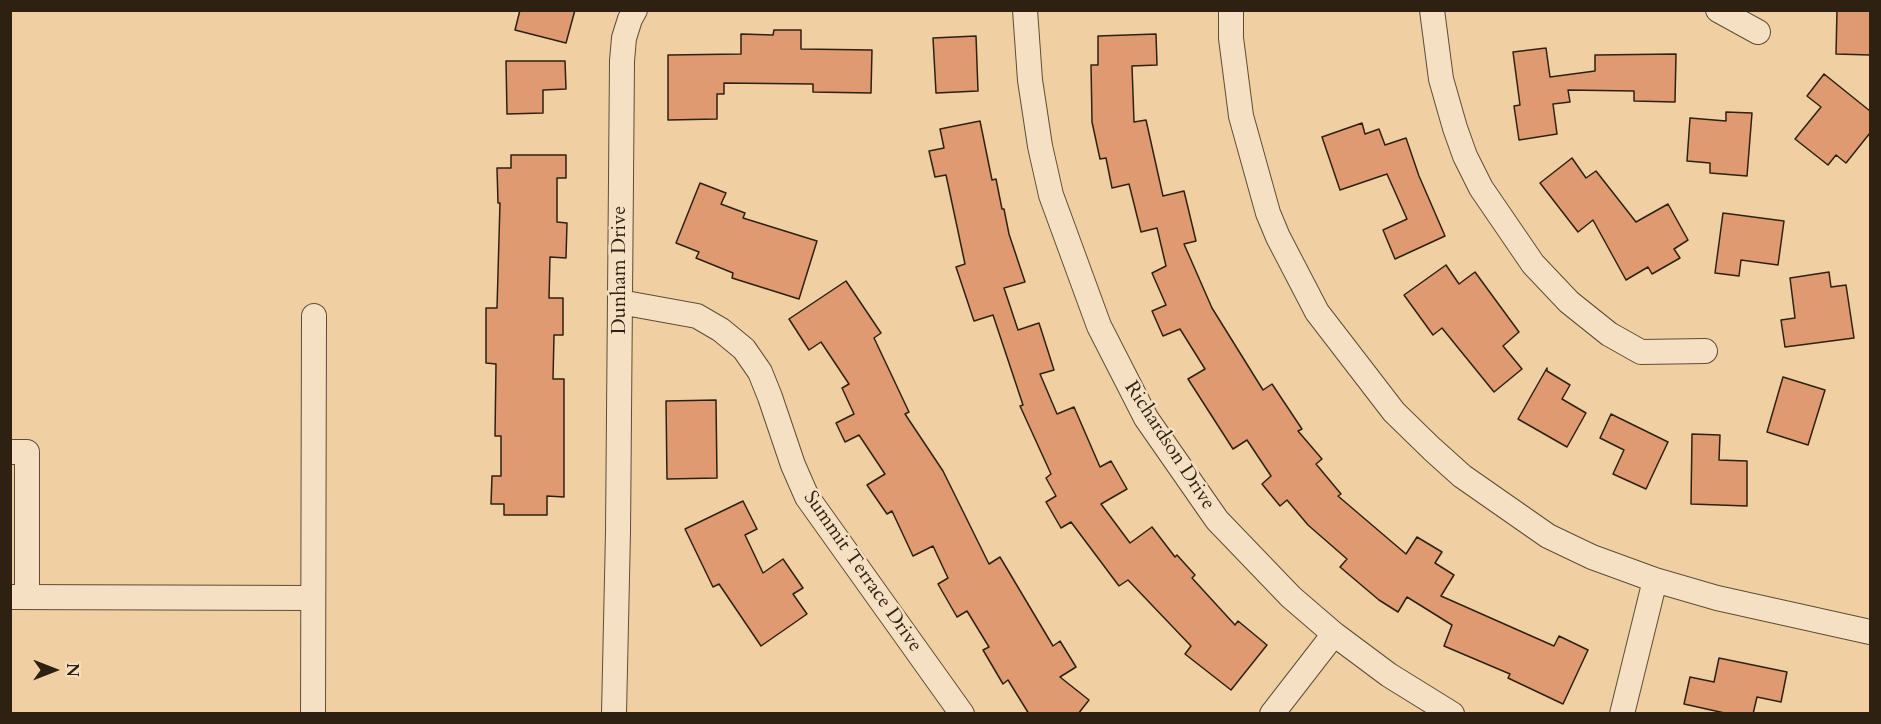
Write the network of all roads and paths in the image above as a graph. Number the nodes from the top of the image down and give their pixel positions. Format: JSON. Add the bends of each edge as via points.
{"nodes":[{"id":1,"x":635,"y":10,"type":"edge"},
{"id":2,"x":1025,"y":10,"type":"edge"},
{"id":3,"x":1231,"y":10,"type":"edge"},
{"id":4,"x":1432,"y":10,"type":"edge"},
{"id":5,"x":1718,"y":10,"type":"edge"},
{"id":6,"x":1758,"y":32,"type":"dead end"},
{"id":7,"x":620,"y":302,"type":"junction"},
{"id":8,"x":314,"y":316,"type":"dead end"},
{"id":9,"x":1705,"y":351,"type":"dead end"},
{"id":10,"x":10,"y":452,"type":"edge"},
{"id":11,"x":1655,"y":580,"type":"junction"},
{"id":12,"x":19,"y":597,"type":"edge"},
{"id":13,"x":313,"y":598,"type":"junction"},
{"id":14,"x":1870,"y":632,"type":"edge"},
{"id":15,"x":1334,"y":634,"type":"junction"},
{"id":16,"x":313,"y":714,"type":"edge"},
{"id":17,"x":614,"y":714,"type":"edge"},
{"id":18,"x":962,"y":714,"type":"edge"},
{"id":19,"x":1272,"y":714,"type":"edge"},
{"id":20,"x":1452,"y":714,"type":"edge"},
{"id":21,"x":1622,"y":714,"type":"edge"}],
"edges":[{"from":1,"to":7,"type":"street","name":"Dunham Drive","via":[[624,38],[622,61]]},
{"from":2,"to":15,"type":"street","name":"Richardson Drive","via":[[1030,80],[1051,195],[1118,367],[1146,418],[1217,520],[1291,597]]},
{"from":3,"to":11,"type":"street","via":[[1240,116],[1268,213],[1317,312],[1395,412],[1462,476],[1548,536]]},
{"from":4,"to":9,"type":"street","via":[[1441,79],[1466,156],[1481,188],[1533,264],[1569,302],[1609,334],[1641,352]]},
{"from":5,"to":6,"type":"street"},
{"from":7,"to":17,"type":"street","name":"Dunham Drive"},
{"from":7,"to":18,"type":"street","name":"Summit Terrace Drive","via":[[696,316],[744,349],[760,372],[807,497]]},
{"from":8,"to":13,"type":"street"},
{"from":10,"to":12,"type":"street","via":[[27,452]]},
{"from":11,"to":14,"type":"street"},
{"from":11,"to":21,"type":"street"},
{"from":12,"to":13,"type":"street"},
{"from":13,"to":16,"type":"street"},
{"from":15,"to":19,"type":"street"},
{"from":15,"to":20,"type":"street","name":"Richardson Drive","via":[[1389,675]]}]}
